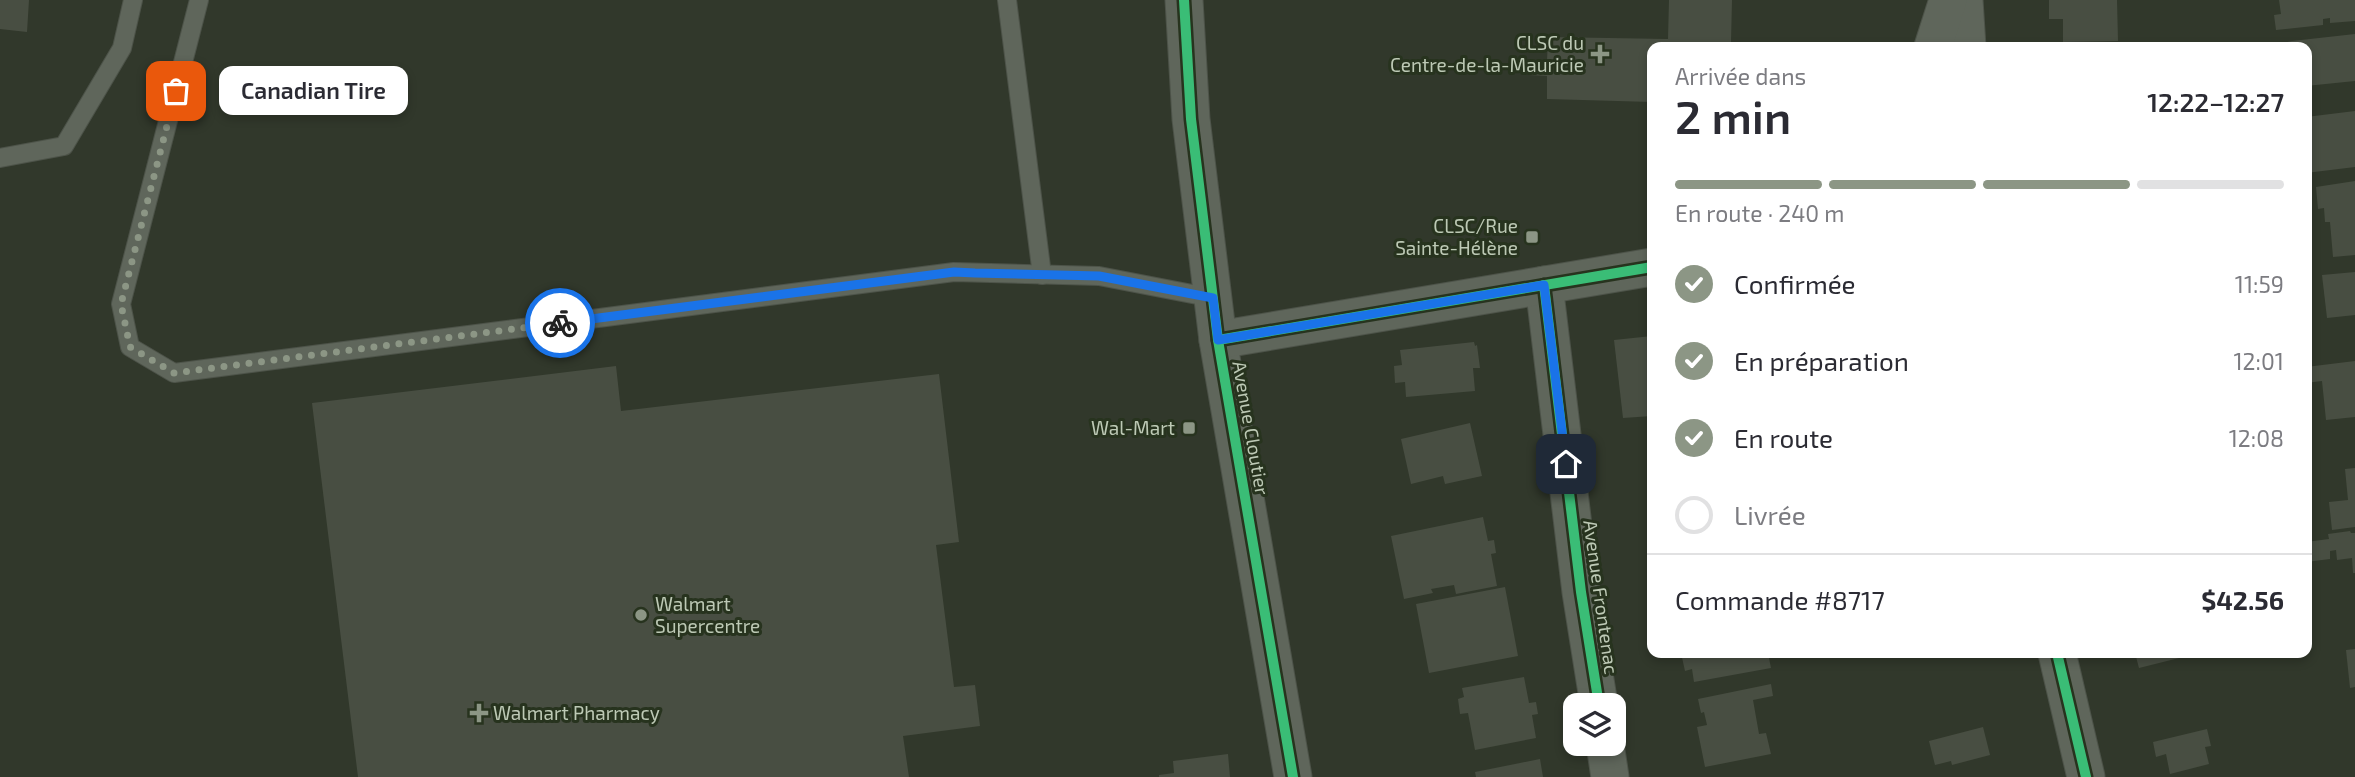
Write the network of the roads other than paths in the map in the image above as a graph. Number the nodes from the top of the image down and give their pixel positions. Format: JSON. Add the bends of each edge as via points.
{"nodes":[{"id":1,"x":133,"y":0,"type":"edge"},
{"id":2,"x":199,"y":0,"type":"edge"},
{"id":3,"x":1007,"y":0,"type":"edge"},
{"id":4,"x":1184,"y":0,"type":"edge"},
{"id":5,"x":1948,"y":0,"type":"edge"},
{"id":6,"x":1964,"y":0,"type":"edge"},
{"id":7,"x":1935,"y":42,"type":"edge"},
{"id":8,"x":1967,"y":42,"type":"edge"},
{"id":9,"x":0,"y":158,"type":"edge"},
{"id":10,"x":1647,"y":268,"type":"edge"},
{"id":11,"x":1042,"y":275,"type":"junction"},
{"id":12,"x":1544,"y":285,"type":"junction"},
{"id":13,"x":1213,"y":298,"type":"junction"},
{"id":14,"x":1218,"y":340,"type":"junction"},
{"id":15,"x":2058,"y":658,"type":"edge"},
{"id":16,"x":1597,"y":693,"type":"edge"},
{"id":17,"x":1607,"y":756,"type":"edge"},
{"id":18,"x":1293,"y":777,"type":"edge"},
{"id":19,"x":1610,"y":777,"type":"edge"},
{"id":20,"x":2086,"y":777,"type":"edge"}],
"edges":[{"from":1,"to":9,"type":"lane","via":[[122,48],[64,146]]},
{"from":2,"to":11,"type":"lane","via":[[121,304],[130,347],[174,373],[954,272]]},
{"from":3,"to":11,"type":"lane"},
{"from":4,"to":13,"type":"street","name":"Avenue Cloutier","via":[[1191,119]]},
{"from":5,"to":7,"type":"street"},
{"from":6,"to":8,"type":"street"},
{"from":10,"to":12,"type":"street"},
{"from":11,"to":13,"type":"lane","via":[[1099,276]]},
{"from":12,"to":14,"type":"street"},
{"from":12,"to":16,"type":"street","name":"Avenue Frontenac"},
{"from":13,"to":14,"type":"street","name":"Avenue Cloutier"},
{"from":14,"to":18,"type":"street","name":"Avenue Cloutier"},
{"from":15,"to":20,"type":"street"},
{"from":17,"to":19,"type":"street"}]}
